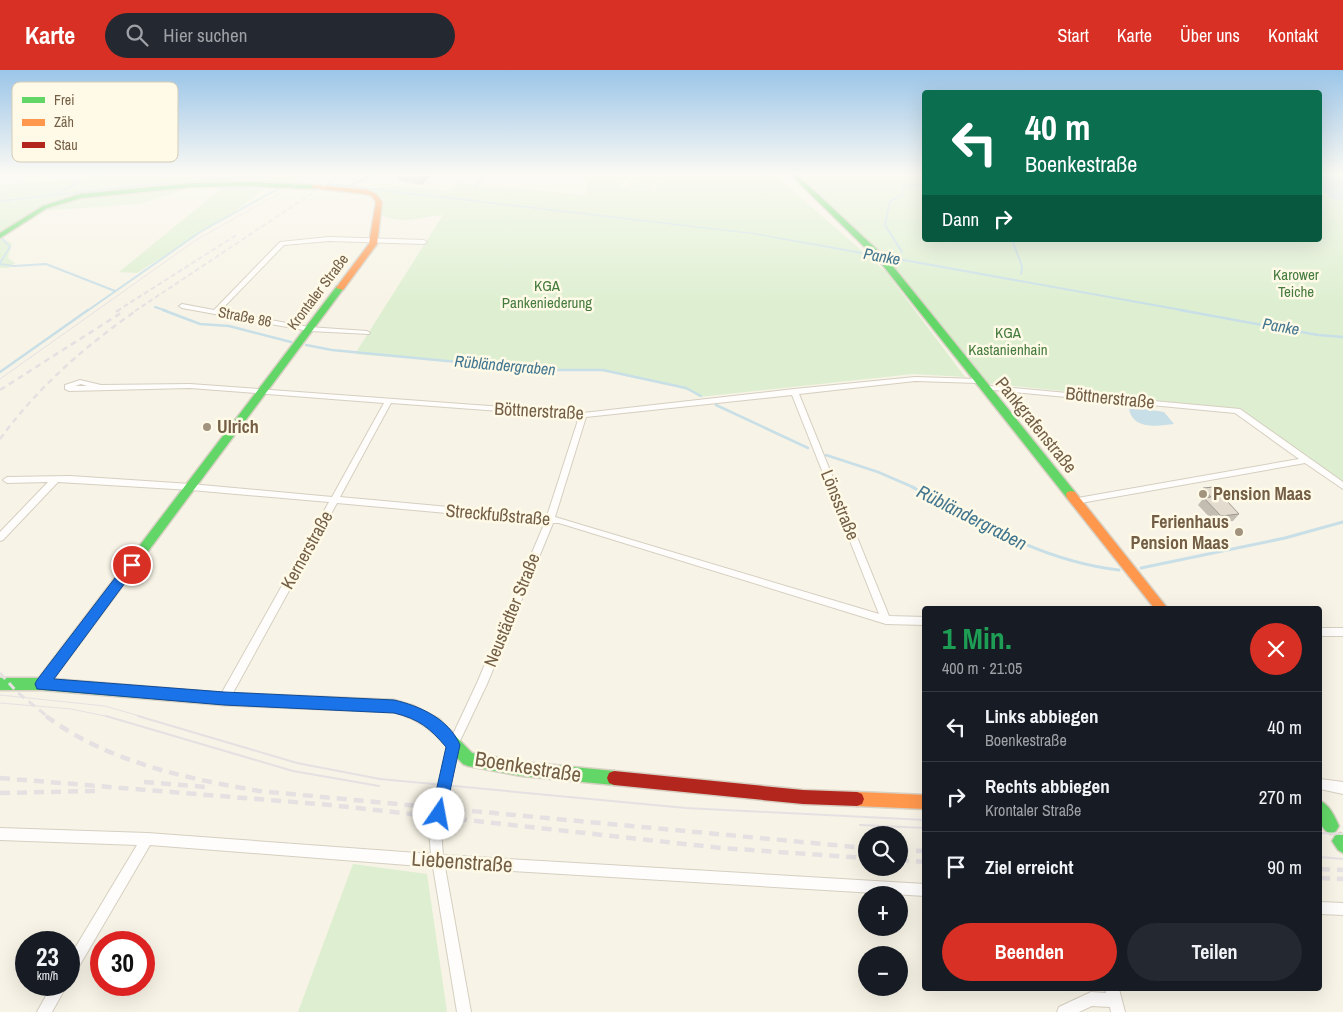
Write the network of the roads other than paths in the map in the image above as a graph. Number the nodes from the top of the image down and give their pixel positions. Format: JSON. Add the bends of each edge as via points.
{"nodes":[{"id":1,"x":26,"y":218,"type":"edge"},
{"id":2,"x":377,"y":218,"type":"edge"},
{"id":3,"x":839,"y":218,"type":"edge"},
{"id":4,"x":0,"y":236,"type":"edge"},
{"id":5,"x":375,"y":240,"type":"junction"},
{"id":6,"x":424,"y":242,"type":"dead end"},
{"id":7,"x":182,"y":306,"type":"dead end"},
{"id":8,"x":216,"y":311,"type":"junction"},
{"id":9,"x":310,"y":329,"type":"junction"},
{"id":10,"x":367,"y":333,"type":"dead end"},
{"id":11,"x":980,"y":384,"type":"junction"},
{"id":12,"x":99,"y":387,"type":"dead end"},
{"id":13,"x":794,"y":391,"type":"junction"},
{"id":14,"x":263,"y":392,"type":"junction"},
{"id":15,"x":389,"y":401,"type":"junction"},
{"id":16,"x":584,"y":415,"type":"junction"},
{"id":17,"x":1306,"y":460,"type":"junction"},
{"id":18,"x":56,"y":479,"type":"junction"},
{"id":19,"x":7,"y":480,"type":"dead end"},
{"id":20,"x":1343,"y":486,"type":"edge"},
{"id":21,"x":191,"y":487,"type":"junction"},
{"id":22,"x":334,"y":501,"type":"junction"},
{"id":23,"x":1075,"y":501,"type":"junction"},
{"id":24,"x":550,"y":519,"type":"junction"},
{"id":25,"x":0,"y":538,"type":"edge"},
{"id":26,"x":1160,"y":606,"type":"edge"},
{"id":27,"x":886,"y":620,"type":"junction"},
{"id":28,"x":922,"y":621,"type":"edge"},
{"id":29,"x":1322,"y":632,"type":"edge"},
{"id":30,"x":1343,"y":632,"type":"edge"},
{"id":31,"x":0,"y":684,"type":"edge"},
{"id":32,"x":42,"y":684,"type":"junction"},
{"id":33,"x":224,"y":698,"type":"junction"},
{"id":34,"x":453,"y":745,"type":"junction"},
{"id":35,"x":1322,"y":784,"type":"edge"},
{"id":36,"x":1343,"y":788,"type":"edge"},
{"id":37,"x":922,"y":802,"type":"edge"},
{"id":38,"x":1322,"y":811,"type":"edge"},
{"id":39,"x":1331,"y":826,"type":"dead end"},
{"id":40,"x":0,"y":834,"type":"edge"},
{"id":41,"x":146,"y":839,"type":"junction"},
{"id":42,"x":439,"y":862,"type":"junction"},
{"id":43,"x":922,"y":890,"type":"edge"},
{"id":44,"x":1322,"y":908,"type":"edge"},
{"id":45,"x":1343,"y":909,"type":"edge"},
{"id":46,"x":80,"y":951,"type":"edge"},
{"id":47,"x":53,"y":996,"type":"edge"},
{"id":48,"x":1114,"y":1000,"type":"edge"},
{"id":49,"x":44,"y":1012,"type":"edge"},
{"id":50,"x":464,"y":1012,"type":"edge"},
{"id":51,"x":1064,"y":1012,"type":"edge"}],
"edges":[{"from":1,"to":4,"type":"street"},
{"from":2,"to":5,"type":"street"},
{"from":3,"to":11,"type":"street","name":"Pankgrafenstraße","via":[[884,261]]},
{"from":5,"to":6,"type":"street"},
{"from":5,"to":8,"type":"street","via":[[324,239],[282,243]]},
{"from":5,"to":9,"type":"street","name":"Krontaler Straße"},
{"from":7,"to":8,"type":"street","name":"Straße 86"},
{"from":8,"to":9,"type":"street","name":"Straße 86"},
{"from":9,"to":10,"type":"street","name":"Straße 86"},
{"from":9,"to":14,"type":"street","name":"Krontaler Straße"},
{"from":11,"to":13,"type":"street","name":"Böttnerstraße","via":[[915,379]]},
{"from":11,"to":17,"type":"street","name":"Böttnerstraße","via":[[1237,411]]},
{"from":11,"to":23,"type":"street","name":"Pankgrafenstraße"},
{"from":12,"to":14,"type":"street","name":"Böttnerstraße","via":[[190,386]]},
{"from":13,"to":16,"type":"street","name":"Böttnerstraße"},
{"from":13,"to":27,"type":"street","name":"Lönsstraße"},
{"from":14,"to":15,"type":"street","name":"Böttnerstraße"},
{"from":14,"to":21,"type":"street","name":"Krontaler Straße"},
{"from":15,"to":16,"type":"street","name":"Böttnerstraße"},
{"from":15,"to":22,"type":"street","name":"Kernerstraße"},
{"from":16,"to":24,"type":"street","name":"Neustädter Straße"},
{"from":17,"to":20,"type":"street"},
{"from":17,"to":23,"type":"street"},
{"from":18,"to":19,"type":"street","name":"Streckfußstraße"},
{"from":18,"to":21,"type":"street","name":"Streckfußstraße"},
{"from":18,"to":25,"type":"street"},
{"from":21,"to":22,"type":"street","name":"Streckfußstraße"},
{"from":21,"to":32,"type":"street","name":"Krontaler Straße"},
{"from":22,"to":24,"type":"street","name":"Streckfußstraße"},
{"from":22,"to":33,"type":"street","name":"Kernerstraße"},
{"from":23,"to":26,"type":"street","name":"Pankgrafenstraße"},
{"from":24,"to":27,"type":"street","name":"Streckfußstraße"},
{"from":24,"to":34,"type":"street","name":"Neustädter Straße","via":[[482,684]]},
{"from":27,"to":28,"type":"street","name":"Streckfußstraße"},
{"from":29,"to":30,"type":"street"},
{"from":31,"to":32,"type":"street","name":"Boenkestraße"},
{"from":32,"to":33,"type":"street","name":"Boenkestraße"},
{"from":33,"to":34,"type":"street","name":"Boenkestraße","via":[[394,706],[434,723]]},
{"from":34,"to":37,"type":"street","name":"Boenkestraße","via":[[468,759],[522,770],[795,796]]},
{"from":34,"to":42,"type":"street","name":"Neustädter Straße","via":[[435,831]]},
{"from":35,"to":36,"type":"street"},
{"from":38,"to":39,"type":"street"},
{"from":40,"to":41,"type":"street","name":"Liebenstraße"},
{"from":41,"to":42,"type":"street","name":"Liebenstraße"},
{"from":41,"to":46,"type":"street"},
{"from":42,"to":43,"type":"street","name":"Liebenstraße"},
{"from":42,"to":50,"type":"street","name":"Neustädter Straße"},
{"from":44,"to":45,"type":"street"},
{"from":47,"to":49,"type":"street"},
{"from":48,"to":51,"type":"street","via":[[1091,999]]}]}
